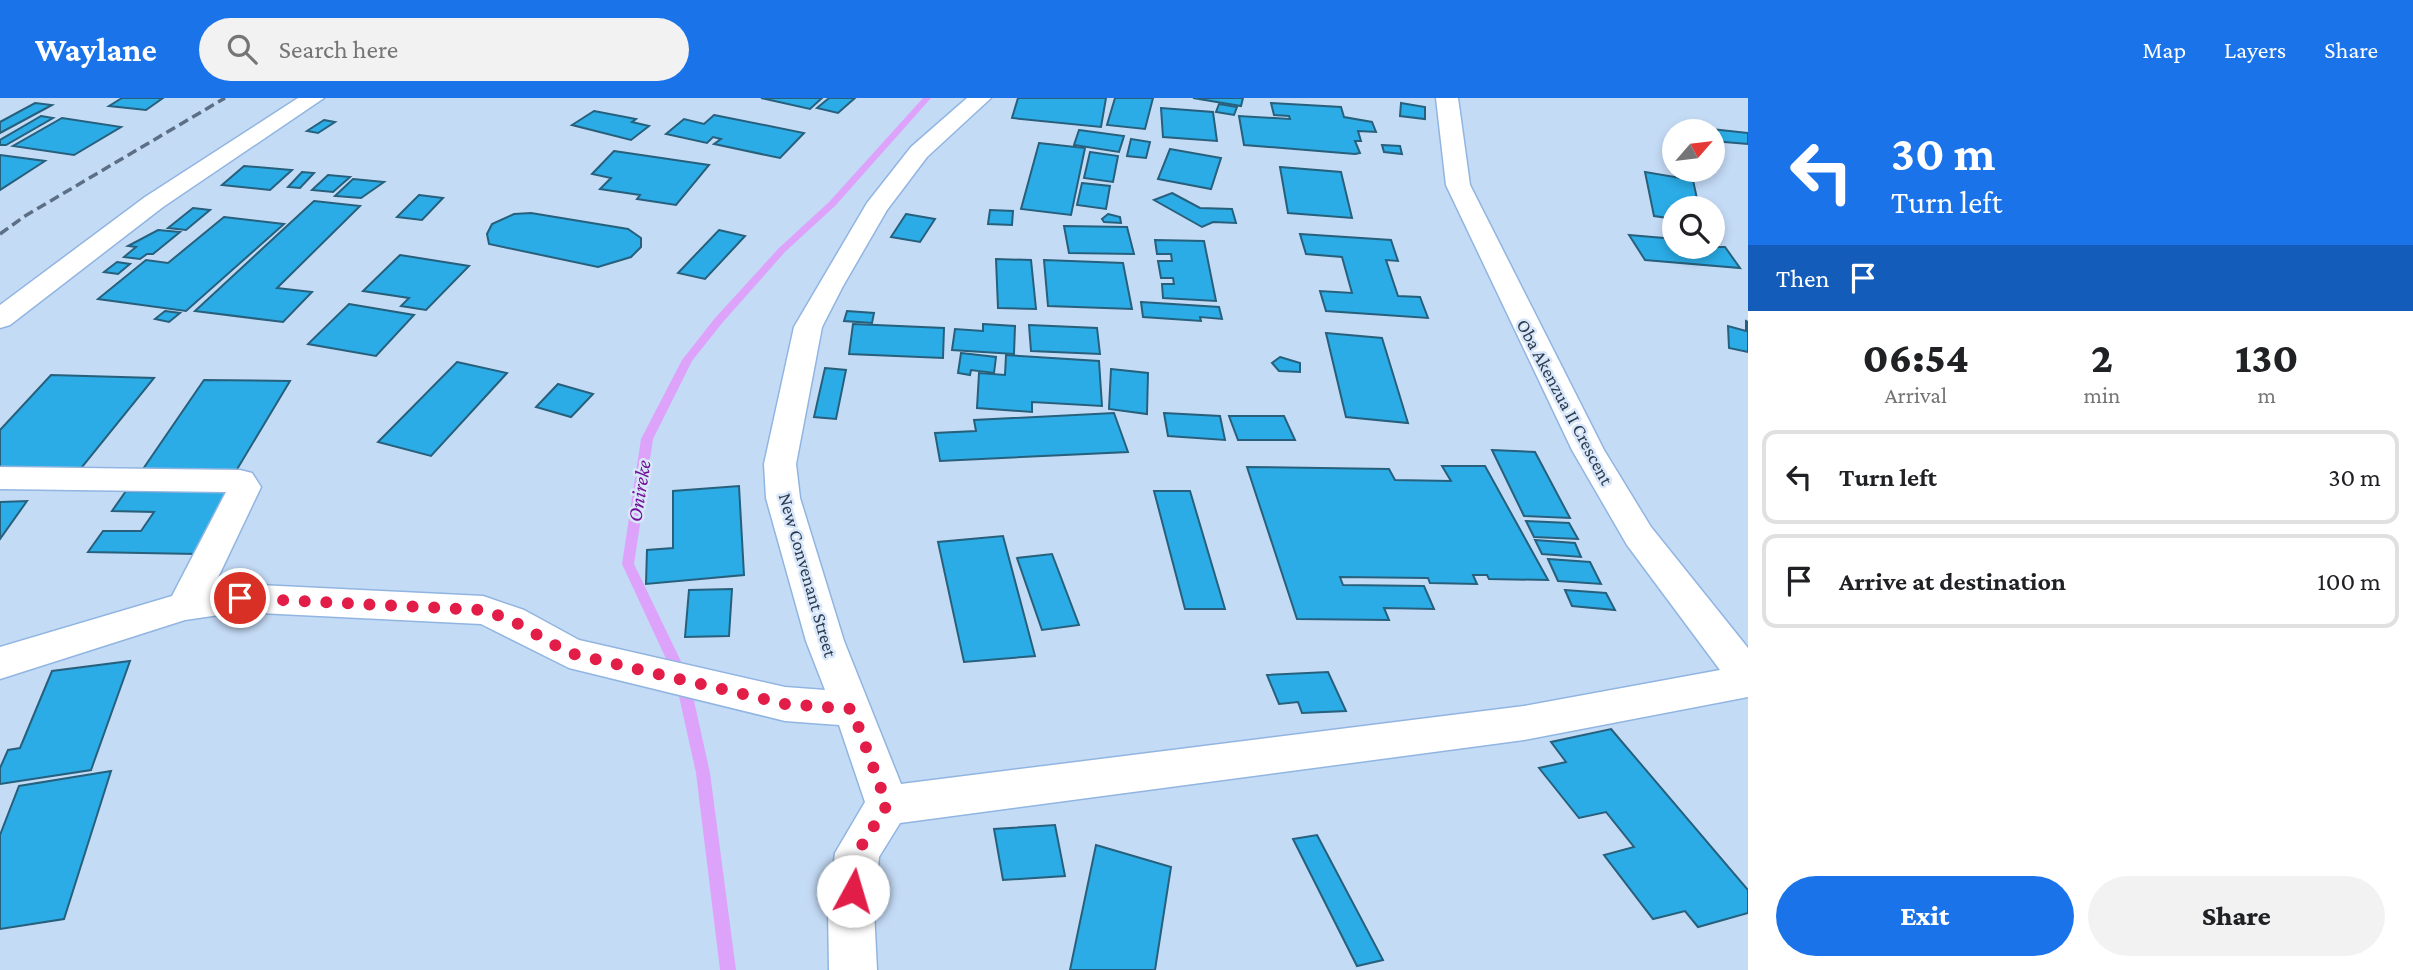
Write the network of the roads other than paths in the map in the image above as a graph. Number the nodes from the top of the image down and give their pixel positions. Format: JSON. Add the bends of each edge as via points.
{"nodes":[{"id":1,"x":313,"y":98,"type":"edge"},
{"id":2,"x":980,"y":98,"type":"edge"},
{"id":3,"x":1447,"y":98,"type":"edge"},
{"id":4,"x":0,"y":319,"type":"edge"},
{"id":5,"x":0,"y":478,"type":"edge"},
{"id":6,"x":185,"y":606,"type":"junction"},
{"id":7,"x":0,"y":663,"type":"edge"},
{"id":8,"x":1748,"y":678,"type":"edge"},
{"id":9,"x":852,"y":709,"type":"junction"},
{"id":10,"x":887,"y":805,"type":"junction"},
{"id":11,"x":853,"y":970,"type":"edge"}],
"edges":[{"from":1,"to":4,"type":"street","via":[[154,202]]},
{"from":2,"to":9,"type":"street","name":"New Convenant Street","via":[[919,152],[876,208],[808,327],[792,401],[780,464],[783,498],[825,642]]},
{"from":3,"to":8,"type":"street","name":"Oba Akenzua II Crescent","via":[[1458,185],[1588,450],[1639,536]]},
{"from":5,"to":6,"type":"street","via":[[240,481],[244,487],[241,498]]},
{"from":6,"to":7,"type":"street"},
{"from":6,"to":9,"type":"street","via":[[240,598],[483,610],[511,620],[569,653],[785,704]]},
{"from":8,"to":10,"type":"street","via":[[1524,723]]},
{"from":9,"to":10,"type":"street","name":"New Convenant Street"},
{"from":10,"to":11,"type":"street","via":[[857,853],[851,910]]}]}
